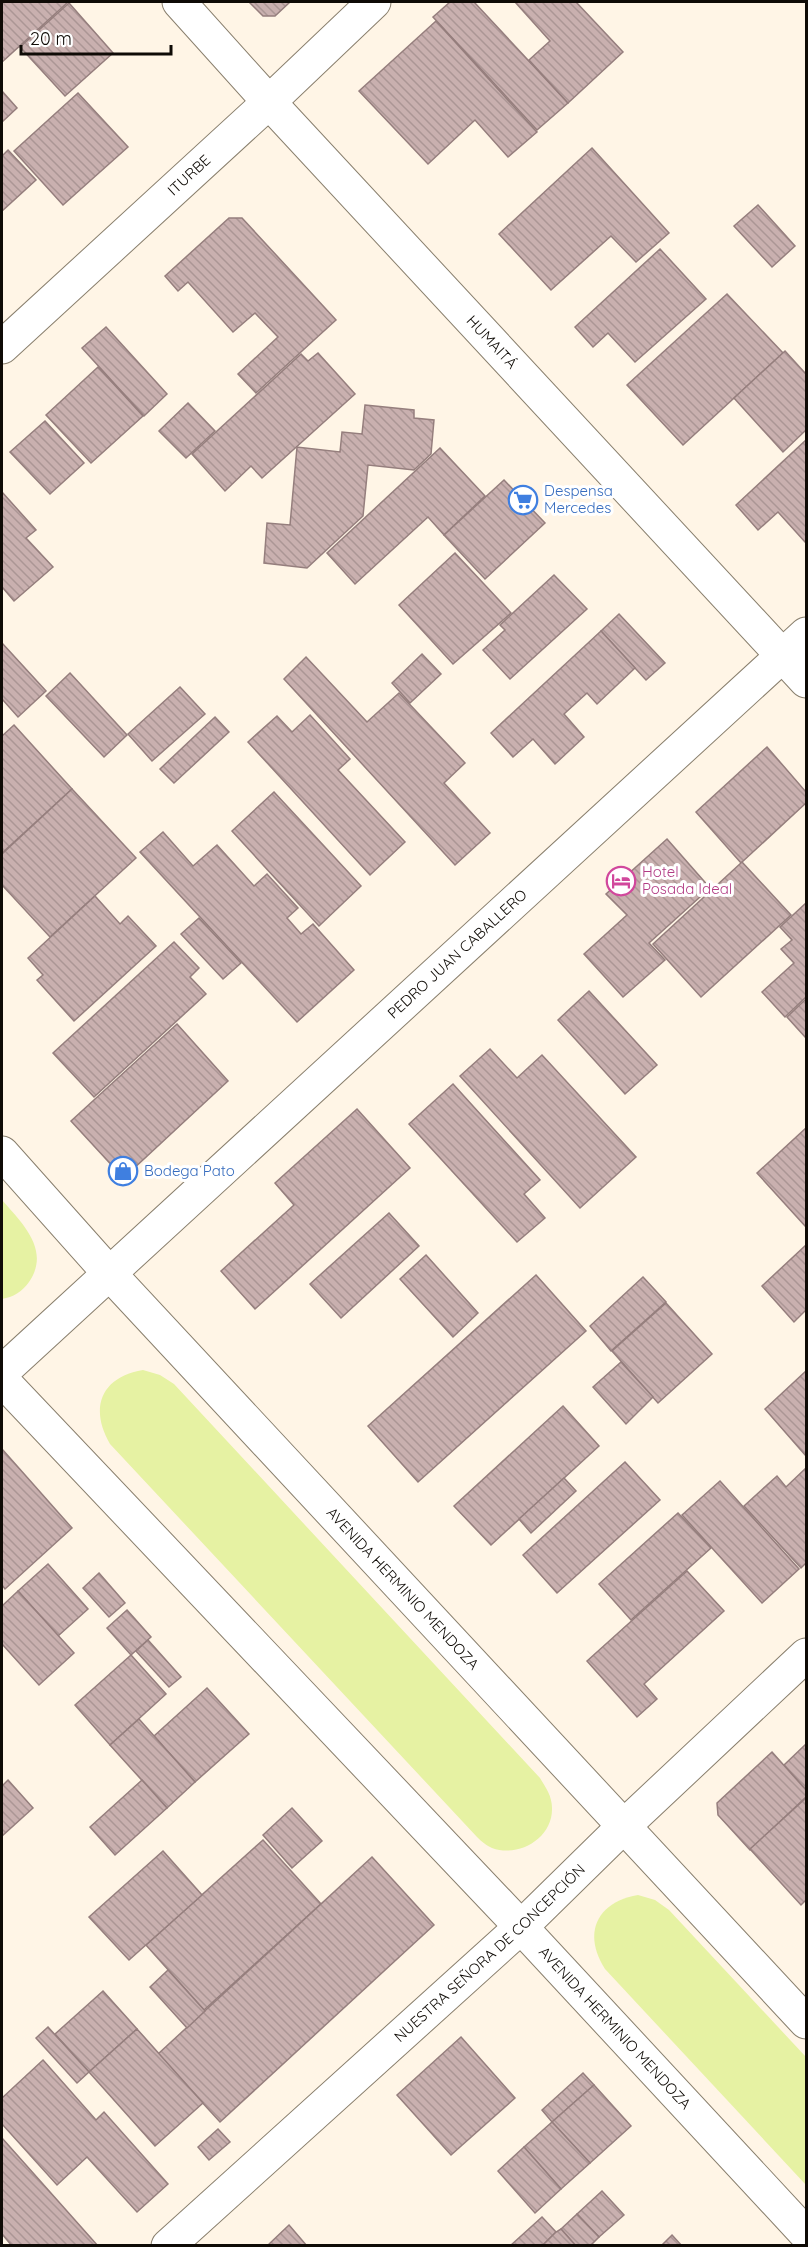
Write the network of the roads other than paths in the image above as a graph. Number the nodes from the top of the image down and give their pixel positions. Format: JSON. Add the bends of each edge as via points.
{"nodes":[{"id":1,"x":179,"y":2,"type":"edge"},
{"id":2,"x":374,"y":2,"type":"edge"},
{"id":3,"x":269,"y":102,"type":"junction"},
{"id":4,"x":2,"y":347,"type":"edge"},
{"id":5,"x":795,"y":645,"type":"edge"},
{"id":6,"x":807,"y":681,"type":"edge"},
{"id":7,"x":2,"y":1153,"type":"edge"},
{"id":8,"x":109,"y":1273,"type":"junction"},
{"id":9,"x":2,"y":1372,"type":"edge"},
{"id":10,"x":2,"y":1380,"type":"edge"},
{"id":11,"x":807,"y":1655,"type":"edge"},
{"id":12,"x":624,"y":1826,"type":"junction"},
{"id":13,"x":521,"y":1927,"type":"junction"},
{"id":14,"x":807,"y":2022,"type":"edge"},
{"id":15,"x":807,"y":2234,"type":"edge"},
{"id":16,"x":168,"y":2246,"type":"edge"}],
"edges":[{"from":1,"to":3,"type":"street","name":"HUMAITÁ"},
{"from":2,"to":3,"type":"street","name":"ITURBE"},
{"from":3,"to":4,"type":"street","name":"ITURBE"},
{"from":3,"to":5,"type":"street","name":"HUMAITÁ"},
{"from":5,"to":6,"type":"street","name":"HUMAITÁ"},
{"from":5,"to":8,"type":"street","name":"PEDRO JUAN CABALLERO"},
{"from":7,"to":8,"type":"street","name":"AVENIDA HERMINIO MENDOZA"},
{"from":8,"to":9,"type":"street","name":"PEDRO JUAN CABALLERO"},
{"from":8,"to":12,"type":"street","name":"AVENIDA HERMINIO MENDOZA"},
{"from":10,"to":13,"type":"street","name":"AVENIDA HERMINIO MENDOZA"},
{"from":11,"to":12,"type":"street","name":"NUESTRA SEÑORA DE CONCEPCIÓN"},
{"from":12,"to":13,"type":"street","name":"NUESTRA SEÑORA DE CONCEPCIÓN"},
{"from":12,"to":14,"type":"street","name":"AVENIDA HERMINIO MENDOZA"},
{"from":13,"to":15,"type":"street","name":"AVENIDA HERMINIO MENDOZA"},
{"from":13,"to":16,"type":"street","name":"NUESTRA SEÑORA DE CONCEPCIÓN"}]}
